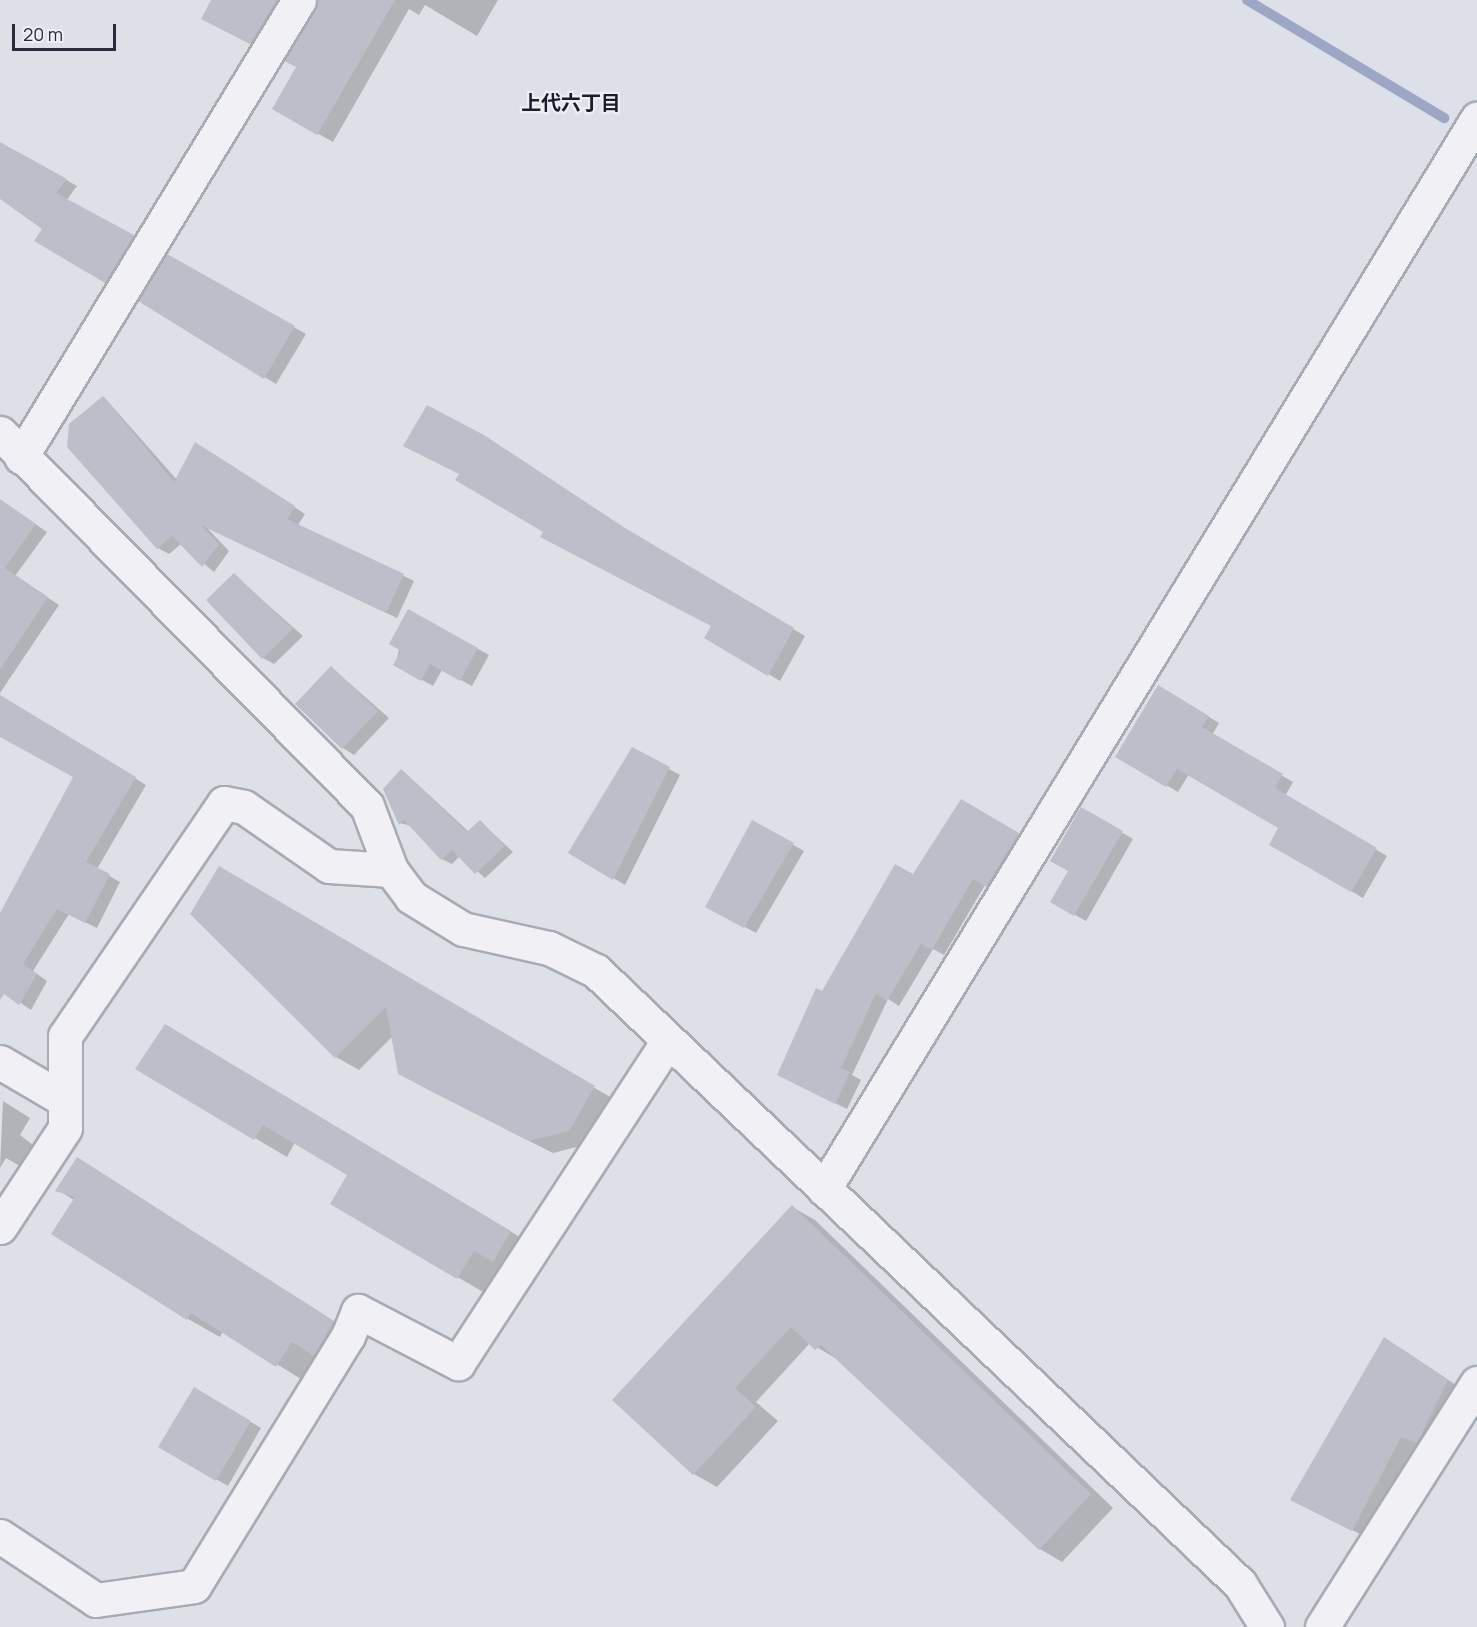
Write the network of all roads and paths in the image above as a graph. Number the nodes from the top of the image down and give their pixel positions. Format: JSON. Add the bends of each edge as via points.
{"nodes":[{"id":1,"x":299,"y":0,"type":"edge"},
{"id":2,"x":1477,"y":119,"type":"edge"},
{"id":3,"x":0,"y":433,"type":"edge"},
{"id":4,"x":21,"y":457,"type":"junction"},
{"id":5,"x":391,"y":870,"type":"junction"},
{"id":6,"x":668,"y":1041,"type":"junction"},
{"id":7,"x":0,"y":1062,"type":"edge"},
{"id":8,"x":63,"y":1099,"type":"junction"},
{"id":9,"x":824,"y":1189,"type":"junction"},
{"id":10,"x":0,"y":1227,"type":"edge"},
{"id":11,"x":1477,"y":1383,"type":"edge"},
{"id":12,"x":0,"y":1536,"type":"edge"},
{"id":13,"x":1267,"y":1627,"type":"edge"},
{"id":14,"x":1322,"y":1627,"type":"edge"}],
"edges":[{"from":1,"to":4,"type":"street"},
{"from":2,"to":9,"type":"street"},
{"from":3,"to":4,"type":"street"},
{"from":4,"to":5,"type":"street","via":[[367,806]]},
{"from":5,"to":6,"type":"street","via":[[411,897],[464,928],[549,948],[596,972]]},
{"from":5,"to":8,"type":"street","via":[[329,866],[244,807],[224,803],[65,1036]]},
{"from":6,"to":9,"type":"street"},
{"from":6,"to":12,"type":"street","via":[[458,1363],[358,1311],[194,1586],[96,1600]]},
{"from":7,"to":8,"type":"street"},
{"from":8,"to":10,"type":"street","via":[[65,1128]]},
{"from":9,"to":13,"type":"street","via":[[1240,1584]]},
{"from":11,"to":14,"type":"street"}]}
